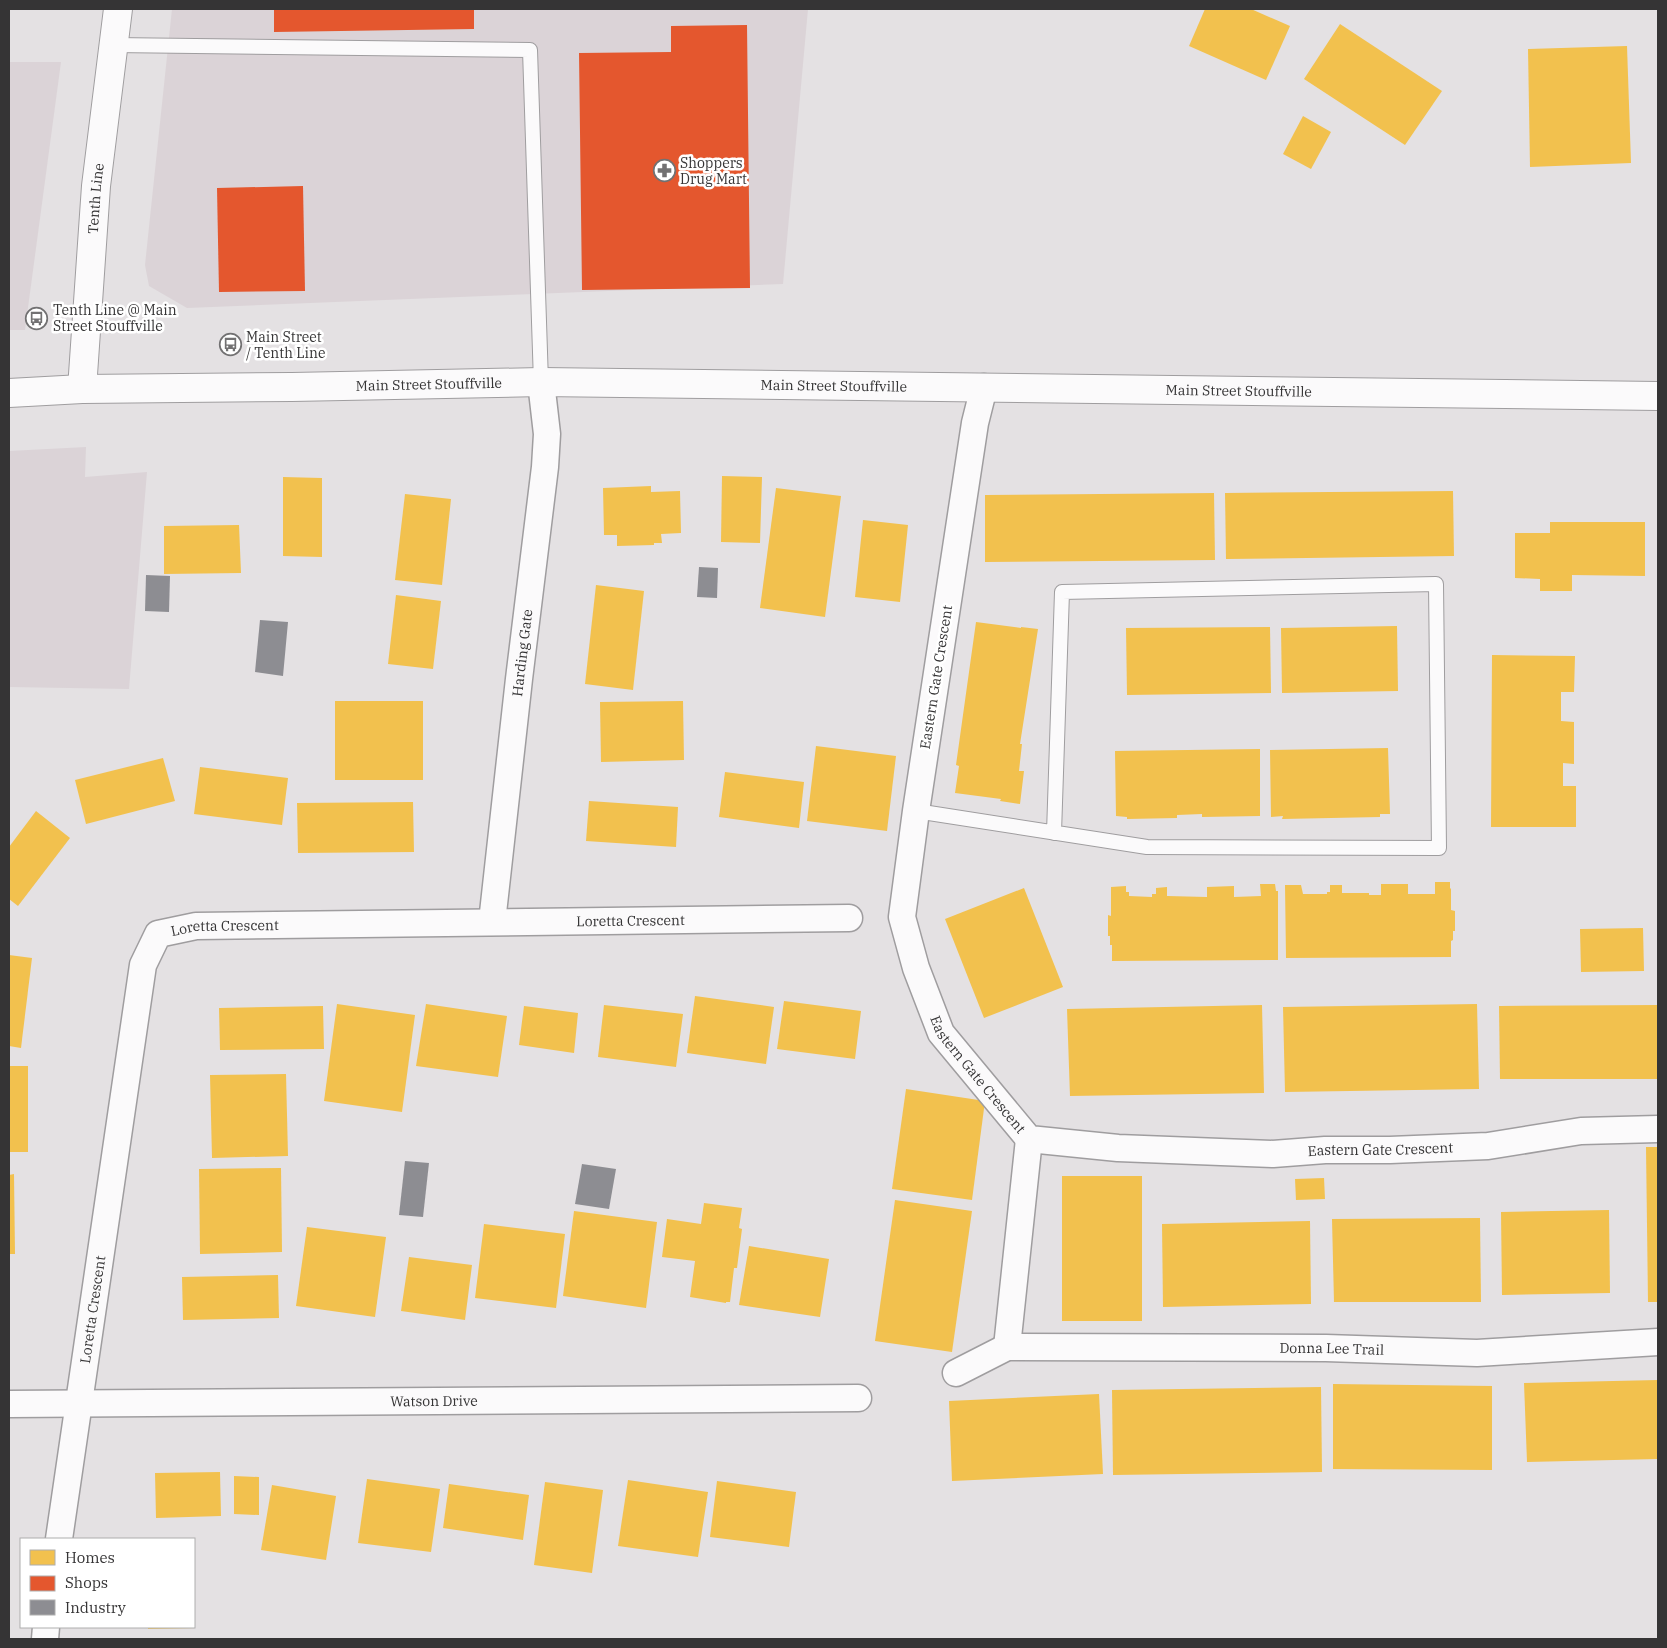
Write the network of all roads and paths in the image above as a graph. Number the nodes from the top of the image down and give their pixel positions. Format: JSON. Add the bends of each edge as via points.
{"nodes":[{"id":1,"x":118,"y":9,"type":"edge"},
{"id":2,"x":113,"y":45,"type":"junction"},
{"id":3,"x":541,"y":382,"type":"junction"},
{"id":4,"x":984,"y":387,"type":"junction"},
{"id":5,"x":82,"y":389,"type":"junction"},
{"id":6,"x":9,"y":393,"type":"edge"},
{"id":7,"x":1658,"y":396,"type":"edge"},
{"id":8,"x":916,"y":811,"type":"junction"},
{"id":9,"x":1054,"y":833,"type":"junction"},
{"id":10,"x":849,"y":918,"type":"dead end"},
{"id":11,"x":492,"y":922,"type":"junction"},
{"id":12,"x":1658,"y":1129,"type":"edge"},
{"id":13,"x":1029,"y":1139,"type":"junction"},
{"id":14,"x":1658,"y":1342,"type":"edge"},
{"id":15,"x":1007,"y":1347,"type":"junction"},
{"id":16,"x":956,"y":1372,"type":"dead end"},
{"id":17,"x":858,"y":1398,"type":"dead end"},
{"id":18,"x":9,"y":1404,"type":"edge"},
{"id":19,"x":79,"y":1404,"type":"junction"},
{"id":20,"x":59,"y":1538,"type":"edge"}],
"edges":[{"from":1,"to":2,"type":"main road","name":"Tenth Line"},
{"from":2,"to":3,"type":"lane","via":[[530,50]]},
{"from":2,"to":5,"type":"main road","name":"Tenth Line","via":[[96,186]]},
{"from":3,"to":4,"type":"main road","name":"Main Street Stouffville"},
{"from":3,"to":5,"type":"main road","name":"Main Street Stouffville"},
{"from":3,"to":11,"type":"street","name":"Harding Gate","via":[[546,434],[545,467]]},
{"from":4,"to":7,"type":"main road","name":"Main Street Stouffville"},
{"from":4,"to":8,"type":"street","name":"Eastern Gate Crescent","via":[[975,423]]},
{"from":5,"to":6,"type":"main road","name":"Main Street Stouffville"},
{"from":8,"to":9,"type":"lane"},
{"from":8,"to":13,"type":"street","name":"Eastern Gate Crescent","via":[[902,917],[916,968],[941,1033]]},
{"from":9,"to":9,"type":"lane","via":[[1147,847],[1439,848],[1436,584],[1062,592]]},
{"from":10,"to":11,"type":"street","name":"Loretta Crescent"},
{"from":11,"to":19,"type":"street","name":"Loretta Crescent","via":[[196,926],[158,934],[143,965]]},
{"from":12,"to":13,"type":"street","name":"Eastern Gate Crescent","via":[[1581,1131],[1488,1146],[1273,1154],[1118,1148]]},
{"from":13,"to":15,"type":"street"},
{"from":14,"to":15,"type":"street","name":"Donna Lee Trail","via":[[1477,1353],[1326,1348]]},
{"from":15,"to":16,"type":"street","name":"Donna Lee Trail"},
{"from":17,"to":19,"type":"street","name":"Watson Drive"},
{"from":18,"to":19,"type":"street","name":"Watson Drive"},
{"from":19,"to":20,"type":"street","name":"Loretta Crescent"}]}
